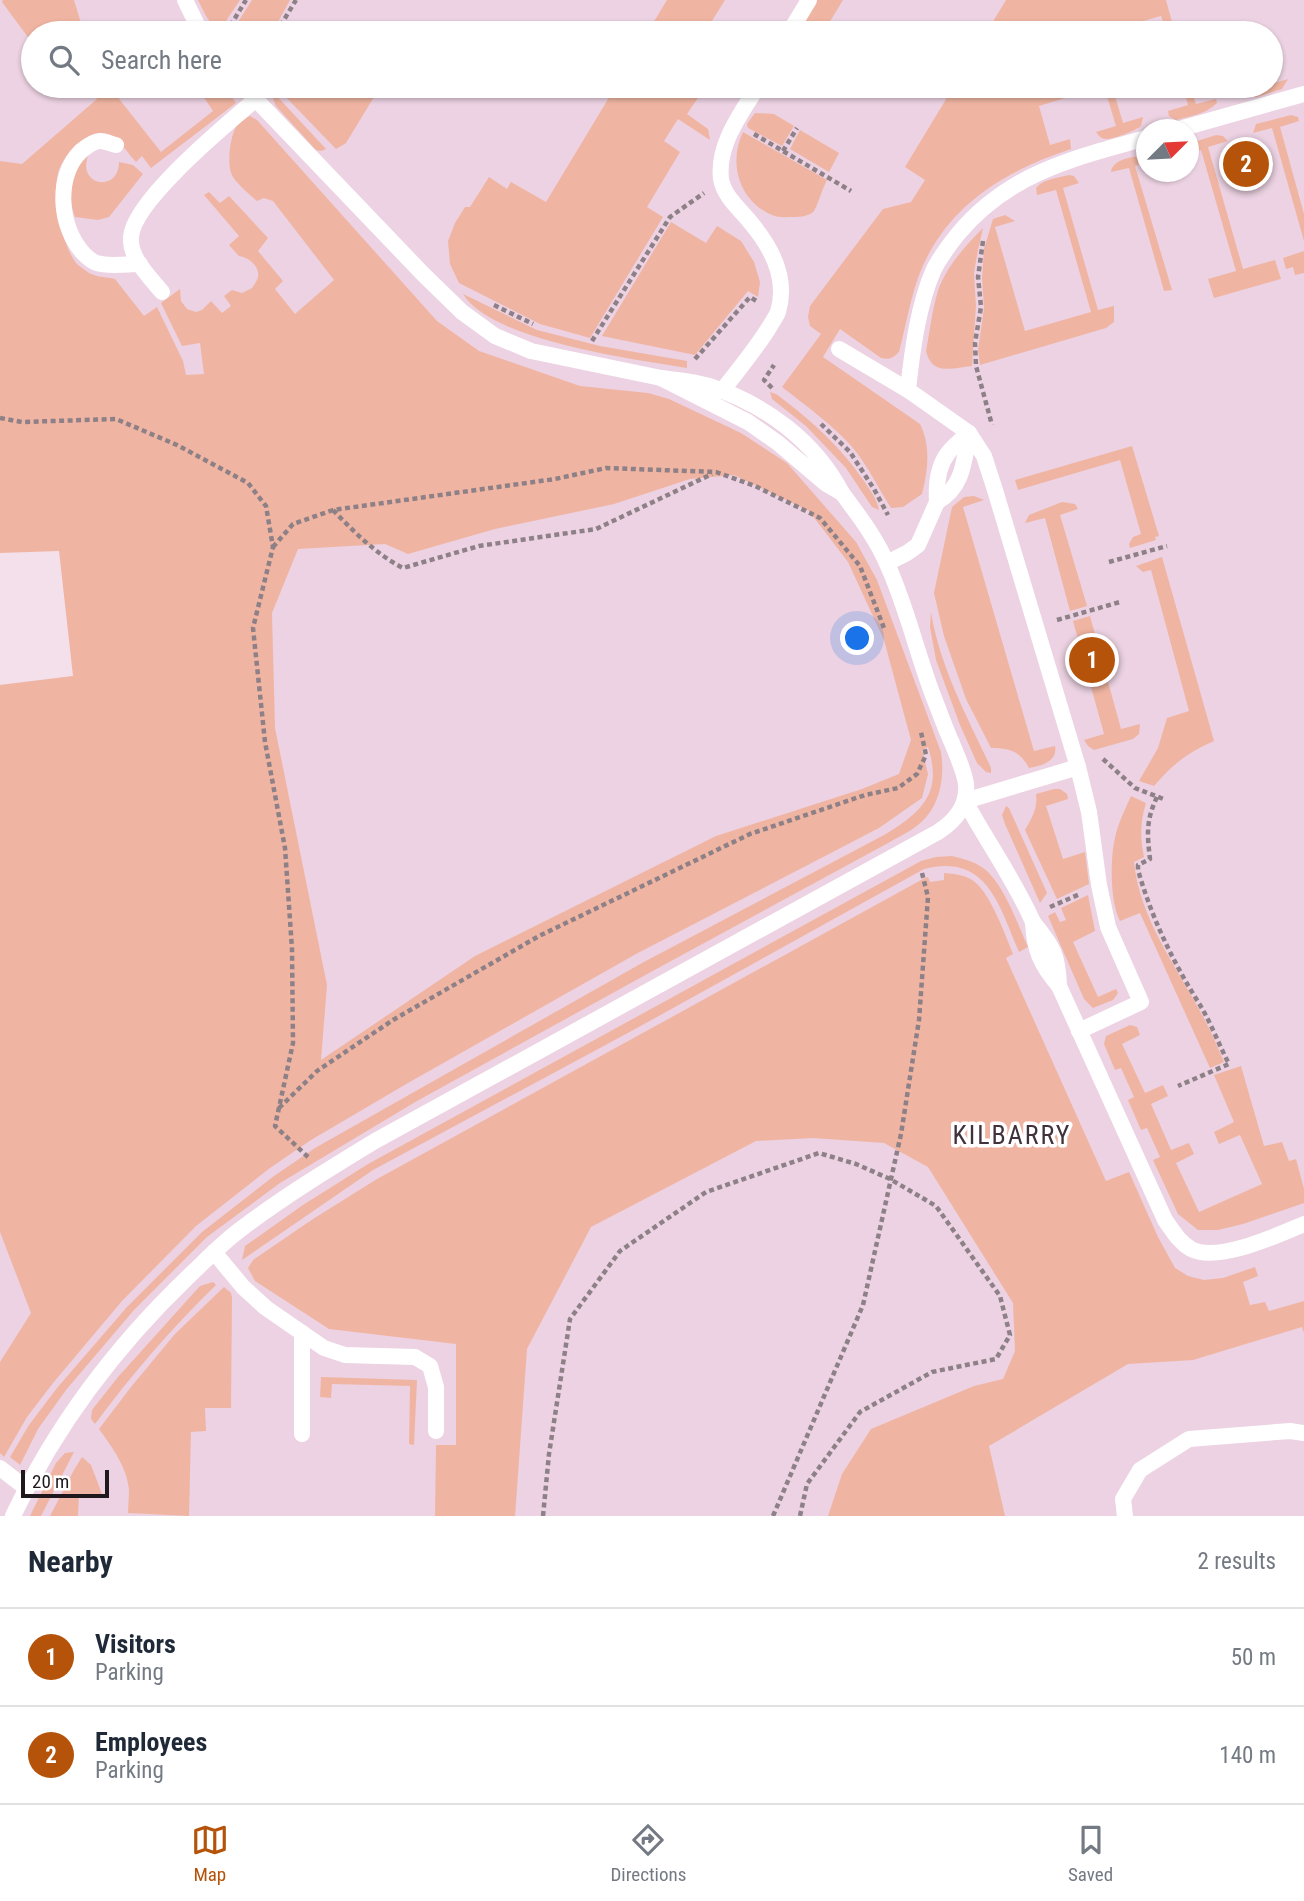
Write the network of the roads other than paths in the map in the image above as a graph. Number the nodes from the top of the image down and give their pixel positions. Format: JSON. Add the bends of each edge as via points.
{"nodes":[{"id":1,"x":184,"y":0,"type":"edge"},
{"id":2,"x":809,"y":0,"type":"edge"},
{"id":3,"x":195,"y":21,"type":"edge"},
{"id":4,"x":796,"y":21,"type":"edge"},
{"id":5,"x":1304,"y":94,"type":"edge"},
{"id":6,"x":751,"y":98,"type":"edge"},
{"id":7,"x":256,"y":99,"type":"joint"},
{"id":8,"x":1199,"y":124,"type":"edge"},
{"id":9,"x":1136,"y":141,"type":"edge"},
{"id":10,"x":116,"y":145,"type":"dead end"},
{"id":11,"x":140,"y":264,"type":"junction"},
{"id":12,"x":162,"y":292,"type":"dead end"},
{"id":13,"x":839,"y":349,"type":"dead end"},
{"id":14,"x":661,"y":378,"type":"junction"},
{"id":15,"x":908,"y":390,"type":"junction"},
{"id":16,"x":722,"y":391,"type":"junction"},
{"id":17,"x":969,"y":433,"type":"junction"},
{"id":18,"x":842,"y":493,"type":"junction"},
{"id":19,"x":887,"y":563,"type":"junction"},
{"id":20,"x":1078,"y":767,"type":"junction"},
{"id":21,"x":965,"y":801,"type":"junction"},
{"id":22,"x":1079,"y":1031,"type":"junction"},
{"id":23,"x":1304,"y":1224,"type":"edge"},
{"id":24,"x":214,"y":1252,"type":"junction"},
{"id":25,"x":302,"y":1333,"type":"junction"},
{"id":26,"x":436,"y":1431,"type":"dead end"},
{"id":27,"x":1304,"y":1433,"type":"edge"},
{"id":28,"x":302,"y":1434,"type":"dead end"},
{"id":29,"x":0,"y":1468,"type":"edge"},
{"id":30,"x":26,"y":1488,"type":"junction"},
{"id":31,"x":13,"y":1516,"type":"edge"},
{"id":32,"x":1125,"y":1516,"type":"edge"}],
"edges":[{"from":1,"to":3,"type":"lane"},
{"from":2,"to":4,"type":"lane"},
{"from":5,"to":8,"type":"lane"},
{"from":6,"to":16,"type":"lane","via":[[728,136],[721,181],[731,201],[767,243],[781,287],[778,313]]},
{"from":7,"to":11,"type":"lane","via":[[144,208],[131,237]]},
{"from":7,"to":14,"type":"lane","via":[[423,274],[495,336],[531,351]]},
{"from":9,"to":15,"type":"lane","via":[[1086,154],[1018,182],[968,222],[934,271],[923,303]]},
{"from":10,"to":11,"type":"lane","via":[[100,141],[86,146],[73,159],[63,202],[75,244],[87,257],[97,264]]},
{"from":11,"to":12,"type":"lane"},
{"from":13,"to":15,"type":"lane"},
{"from":14,"to":16,"type":"lane"},
{"from":14,"to":18,"type":"lane","via":[[748,422]]},
{"from":15,"to":17,"type":"lane"},
{"from":16,"to":18,"type":"lane","via":[[758,406],[790,430],[820,457]]},
{"from":17,"to":19,"type":"lane","via":[[948,453],[939,474],[937,502],[918,545]]},
{"from":17,"to":20,"type":"lane","via":[[984,456],[995,489]]},
{"from":18,"to":19,"type":"lane"},
{"from":19,"to":21,"type":"lane","via":[[960,764]]},
{"from":20,"to":21,"type":"lane"},
{"from":20,"to":22,"type":"lane","via":[[1108,927],[1141,1002]]},
{"from":21,"to":22,"type":"lane","via":[[1031,919],[1039,957],[1059,986]]},
{"from":21,"to":24,"type":"lane","via":[[951,824],[375,1141],[250,1222]]},
{"from":22,"to":23,"type":"lane","via":[[1165,1220],[1179,1240],[1194,1250],[1213,1252],[1250,1246]]},
{"from":24,"to":25,"type":"lane","via":[[258,1301]]},
{"from":24,"to":30,"type":"lane","via":[[119,1349]]},
{"from":25,"to":26,"type":"lane","via":[[345,1355],[415,1357],[430,1366],[436,1387]]},
{"from":25,"to":28,"type":"lane"},
{"from":27,"to":32,"type":"lane","via":[[1189,1439],[1140,1471],[1124,1499]]},
{"from":29,"to":30,"type":"lane"},
{"from":30,"to":31,"type":"lane"}]}
